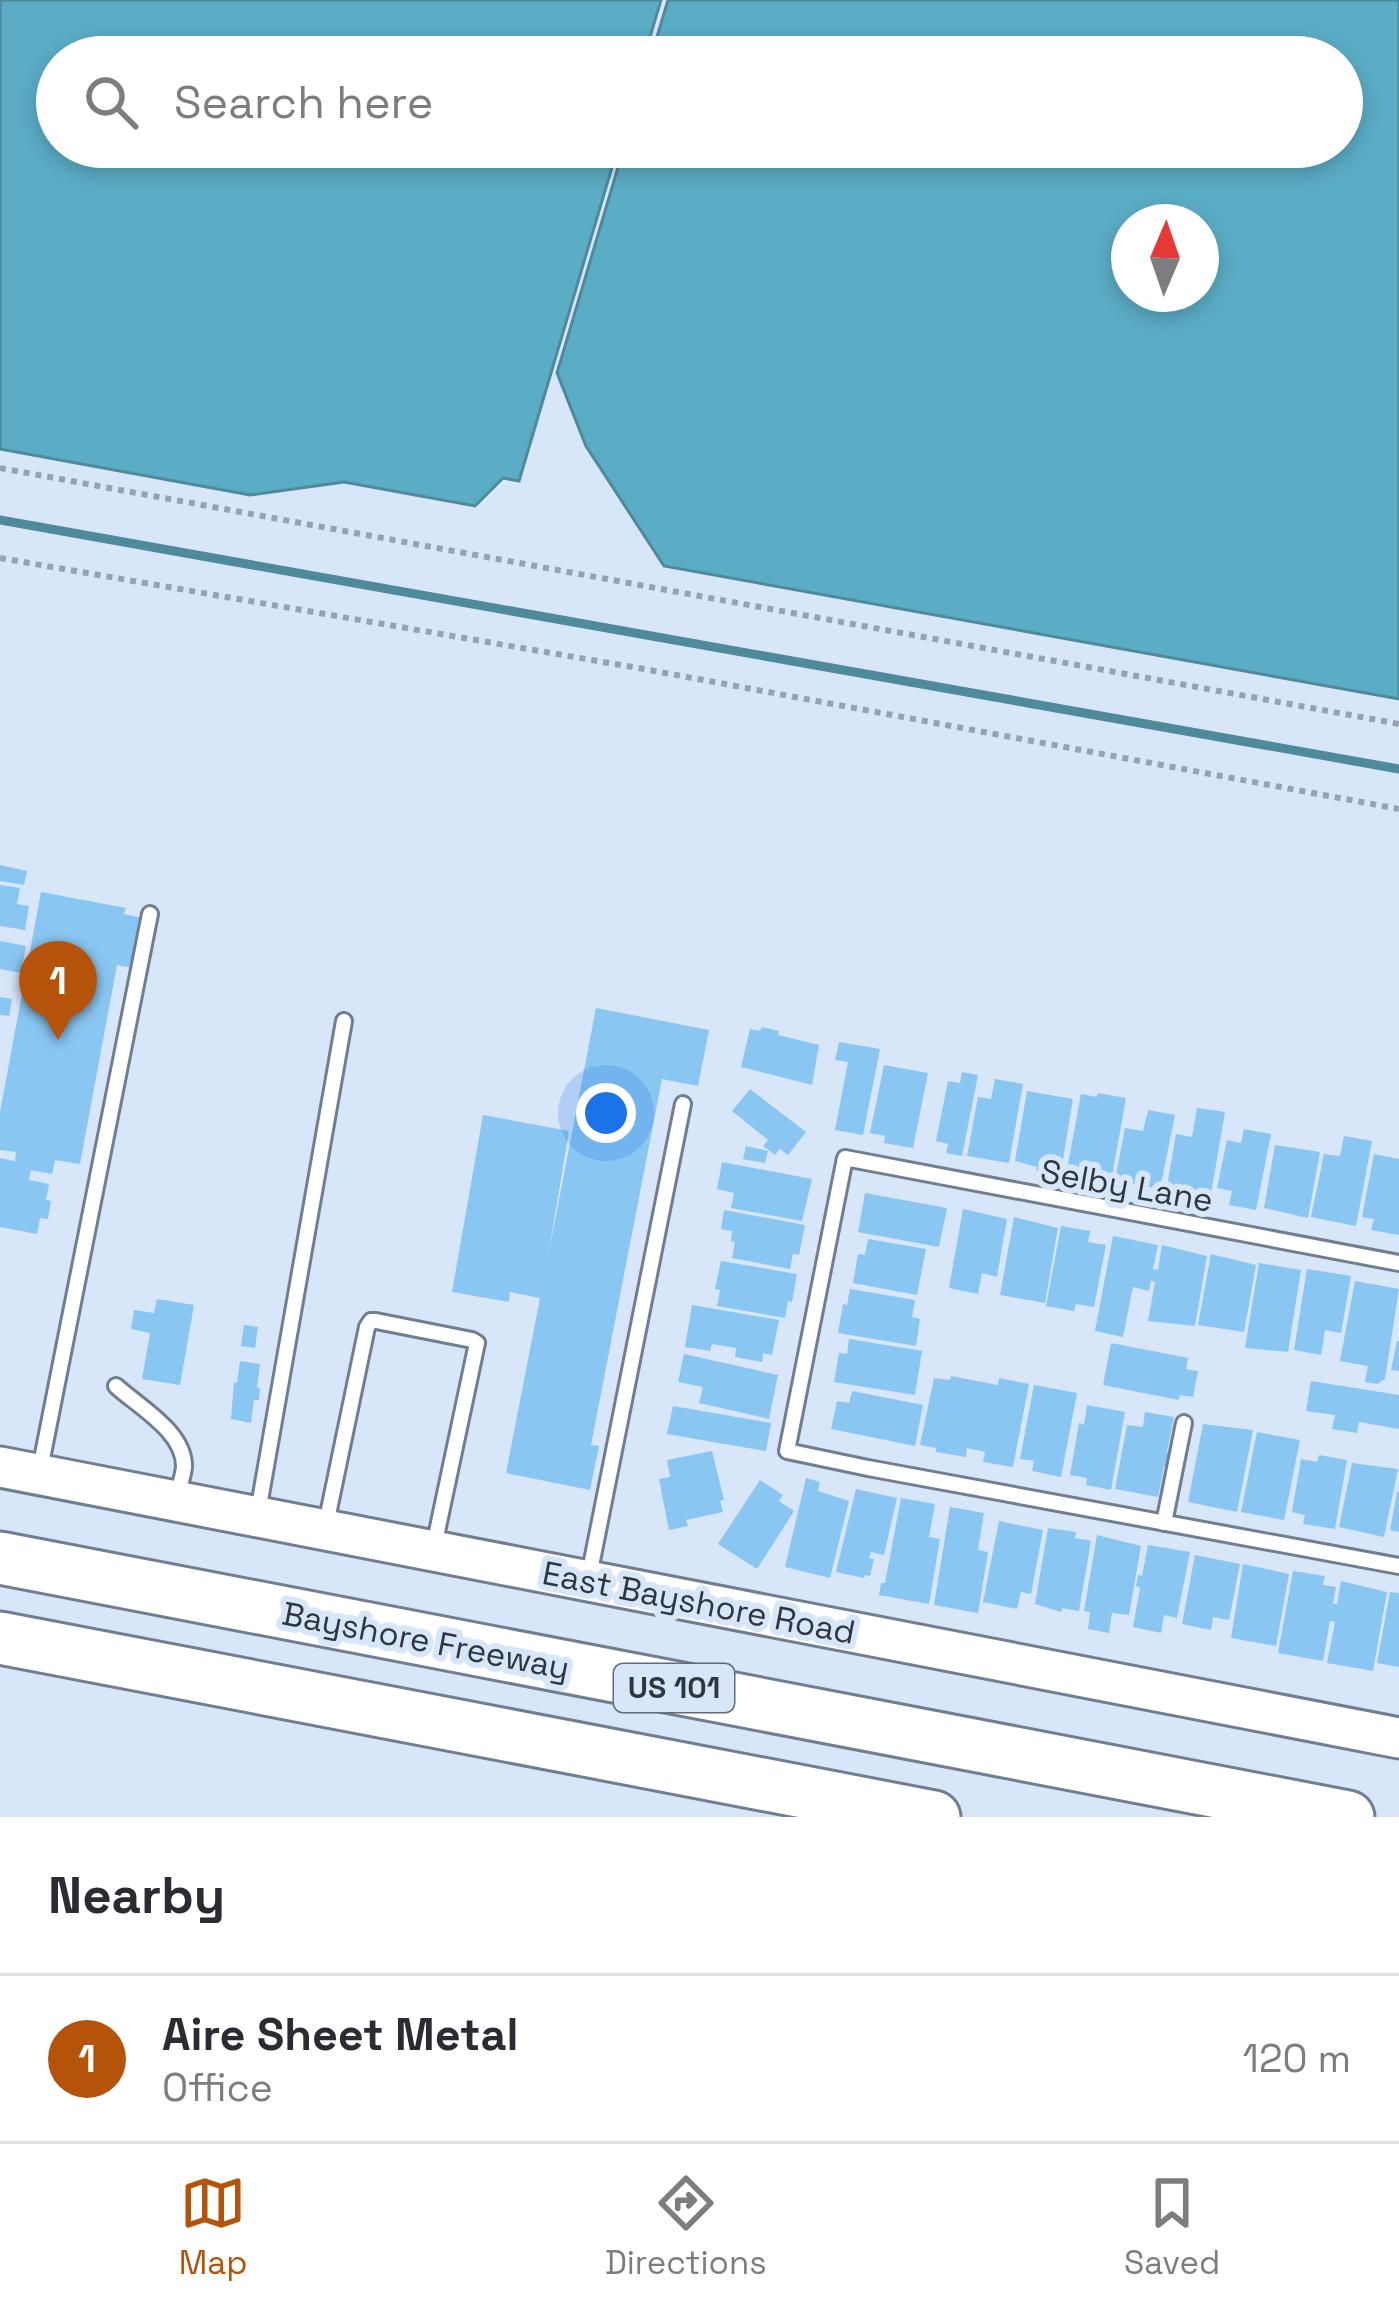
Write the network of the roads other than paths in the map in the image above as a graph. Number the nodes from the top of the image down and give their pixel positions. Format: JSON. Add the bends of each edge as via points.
{"nodes":[{"id":1,"x":150,"y":914,"type":"dead end"},
{"id":2,"x":344,"y":1022,"type":"dead end"},
{"id":3,"x":683,"y":1104,"type":"dead end"},
{"id":4,"x":1399,"y":1263,"type":"edge"},
{"id":5,"x":116,"y":1386,"type":"dead end"},
{"id":6,"x":1184,"y":1423,"type":"dead end"},
{"id":7,"x":0,"y":1467,"type":"edge"},
{"id":8,"x":39,"y":1474,"type":"junction"},
{"id":9,"x":176,"y":1502,"type":"junction"},
{"id":10,"x":257,"y":1517,"type":"junction"},
{"id":11,"x":1164,"y":1523,"type":"junction"},
{"id":12,"x":324,"y":1530,"type":"junction"},
{"id":13,"x":433,"y":1551,"type":"junction"},
{"id":14,"x":0,"y":1558,"type":"edge"},
{"id":15,"x":1399,"y":1566,"type":"edge"},
{"id":16,"x":588,"y":1581,"type":"junction"},
{"id":17,"x":0,"y":1638,"type":"edge"},
{"id":18,"x":1399,"y":1738,"type":"edge"},
{"id":19,"x":934,"y":1817,"type":"edge"},
{"id":20,"x":1348,"y":1817,"type":"edge"}],
"edges":[{"from":1,"to":8,"type":"lane"},
{"from":2,"to":10,"type":"lane"},
{"from":3,"to":16,"type":"lane"},
{"from":4,"to":11,"type":"lane","name":"Selby Lane","via":[[845,1158],[787,1450]]},
{"from":5,"to":9,"type":"lane","via":[[179,1447]]},
{"from":6,"to":11,"type":"lane"},
{"from":7,"to":8,"type":"street","name":"East Bayshore Road"},
{"from":8,"to":9,"type":"street","name":"East Bayshore Road"},
{"from":9,"to":10,"type":"street","name":"East Bayshore Road"},
{"from":10,"to":12,"type":"street","name":"East Bayshore Road"},
{"from":11,"to":15,"type":"lane"},
{"from":12,"to":13,"type":"street","name":"East Bayshore Road"},
{"from":12,"to":13,"type":"lane","via":[[367,1327],[395,1324],[477,1343]]},
{"from":13,"to":16,"type":"street","name":"East Bayshore Road"},
{"from":14,"to":20,"type":"highway","name":"Bayshore Freeway","number":"US 101"},
{"from":16,"to":18,"type":"street","name":"East Bayshore Road"},
{"from":17,"to":19,"type":"highway","number":"US 101"}]}
